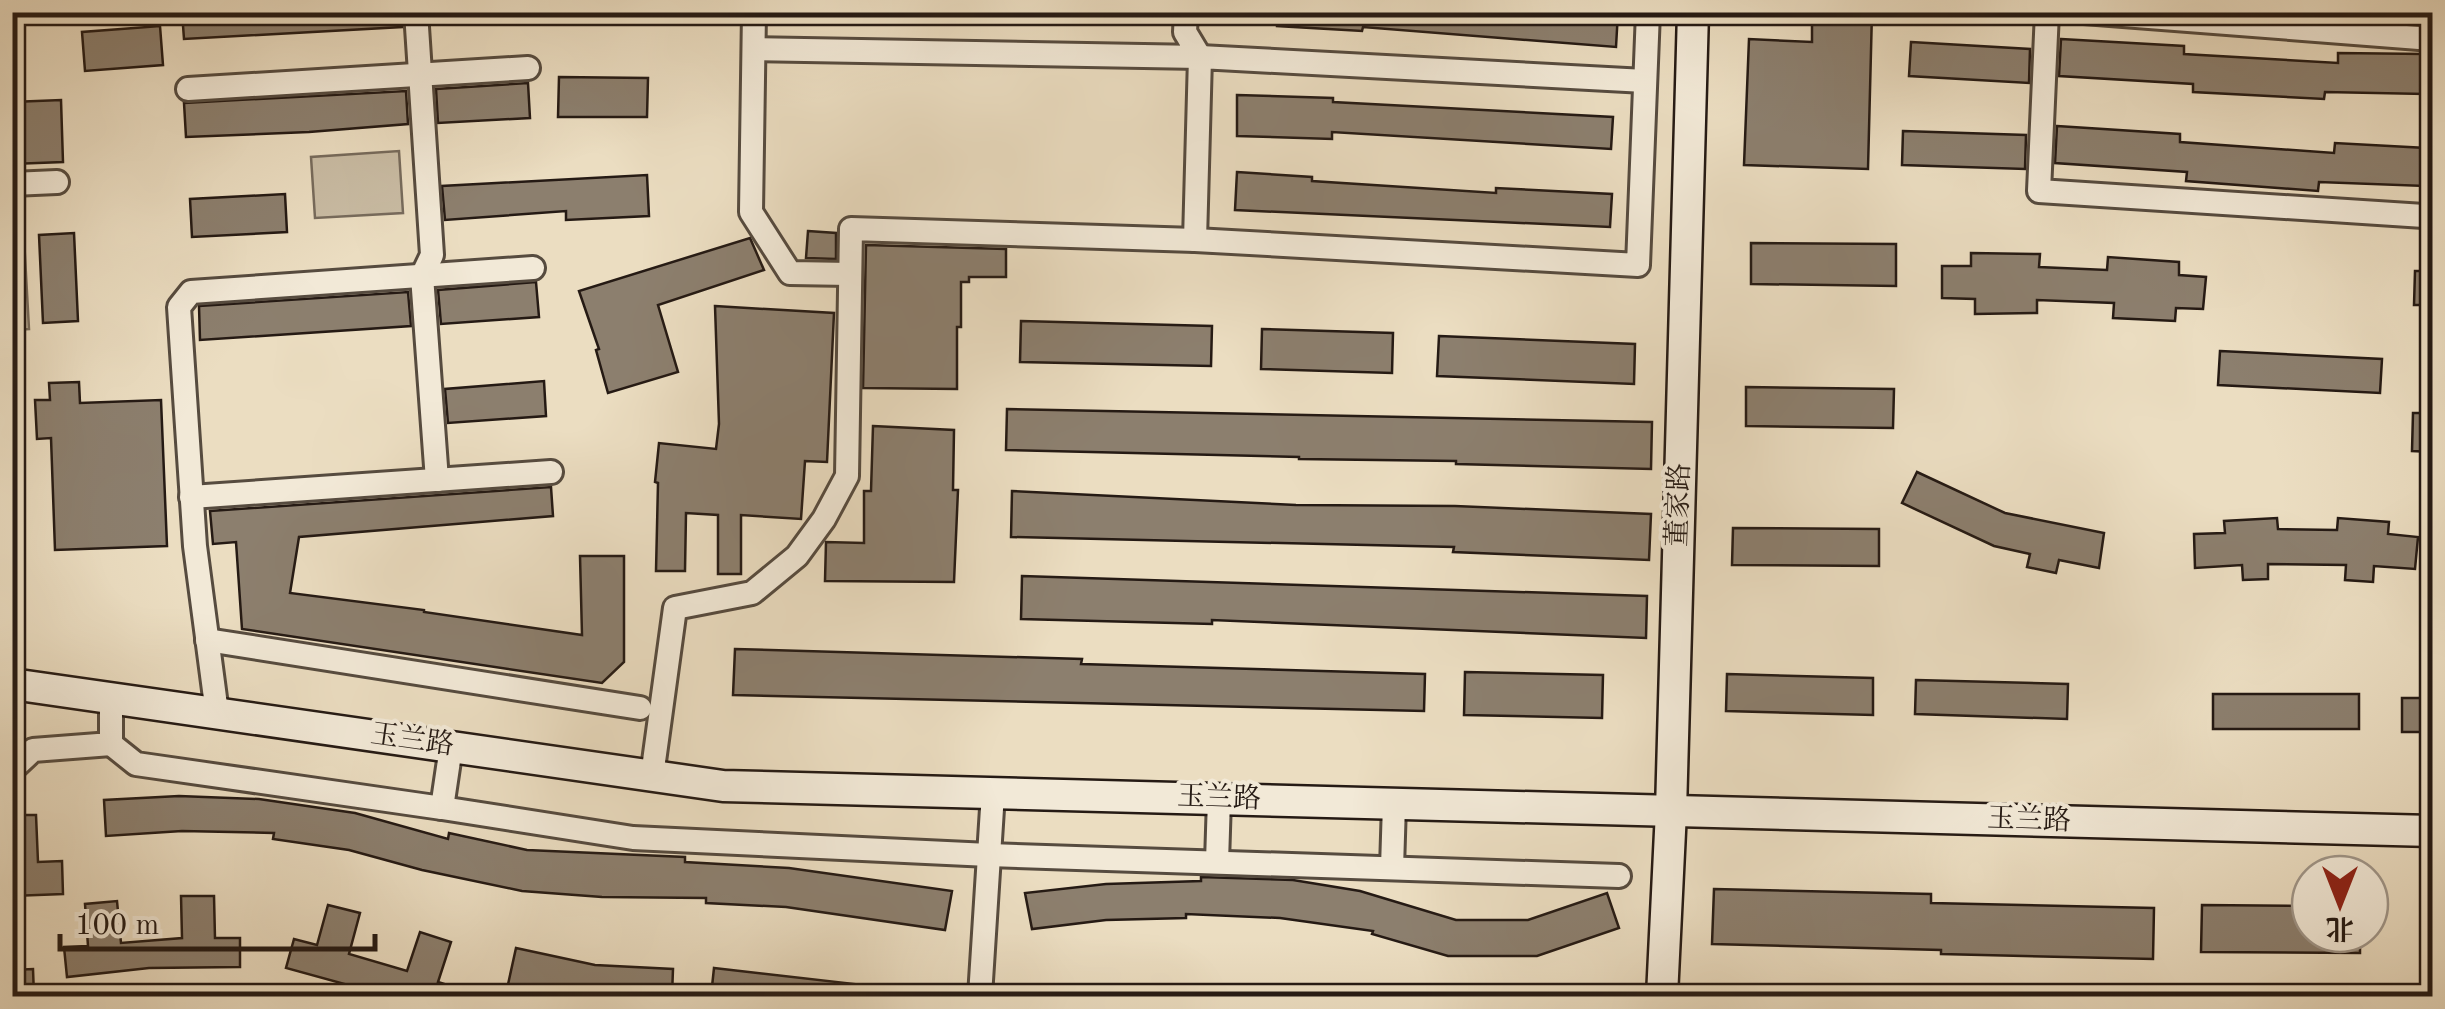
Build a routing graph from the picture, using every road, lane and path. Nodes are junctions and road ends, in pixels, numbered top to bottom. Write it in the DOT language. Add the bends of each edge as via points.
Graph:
graph roads {
  1 [pos="416,12"];
  2 [pos="754,12"];
  3 [pos="1186,12"];
  4 [pos="1648,12"];
  5 [pos="1694,12"];
  6 [pos="2047,12"];
  7 [pos="2084,12"];
  8 [pos="2432,39"];
  9 [pos="754,49"];
  10 [pos="1200,57"];
  11 [pos="528,68"];
  12 [pos="420,74"];
  13 [pos="1645,81"];
  14 [pos="188,90"];
  15 [pos="57,182"];
  16 [pos="12,184"];
  17 [pos="2424,216"];
  18 [pos="1195,240"];
  19 [pos="533,268"];
  20 [pos="850,274"];
  21 [pos="422,276"];
  22 [pos="551,472"];
  23 [pos="436,480"];
  24 [pos="192,497"];
  25 [pos="208,640"];
  26 [pos="12,684"];
  27 [pos="111,698"];
  28 [pos="640,708"];
  29 [pos="217,713"];
  30 [pos="111,744"];
  31 [pos="451,747"];
  32 [pos="12,765"];
  33 [pos="652,776"];
  34 [pos="993,793"];
  35 [pos="1219,799"];
  36 [pos="1394,804"];
  37 [pos="442,808"];
  38 [pos="1671,811"];
  39 [pos="2432,832"];
  40 [pos="989,855"];
  41 [pos="1218,862"];
  42 [pos="1392,868"];
  43 [pos="1619,876"];
  44 [pos="980,996"];
  45 [pos="1662,996"];
  1 -- 12 [label="street"];
  2 -- 9 [label="street"];
  3 -- 10 [label="street" via="1186,32"];
  4 -- 13 [label="street"];
  5 -- 38 [label="street, 董家路"];
  6 -- 17 [label="street" via="2038,191"];
  7 -- 8 [label="street"];
  9 -- 10 [label="street"];
  9 -- 20 [label="street" via="751,212 790,274"];
  10 -- 13 [label="street"];
  10 -- 18 [label="street"];
  11 -- 12 [label="street"];
  12 -- 14 [label="street"];
  12 -- 21 [label="street" via="432,255"];
  13 -- 18 [label="street" via="1638,265"];
  15 -- 16 [label="street"];
  18 -- 20 [label="street" via="850,229"];
  19 -- 21 [label="street"];
  20 -- 33 [label="street" via="846,476 797,556 752,593 675,608"];
  21 -- 23 [label="street"];
  21 -- 24 [label="street" via="192,292 179,307"];
  22 -- 23 [label="street"];
  23 -- 24 [label="street"];
  24 -- 25 [label="street"];
  25 -- 28 [label="street"];
  25 -- 29 [label="street"];
  26 -- 27 [label="street, 玉兰路"];
  27 -- 29 [label="street, 玉兰路"];
  27 -- 30 [label="street"];
  29 -- 31 [label="street, 玉兰路"];
  30 -- 32 [label="street" via="33,750"];
  30 -- 37 [label="street" via="136,764"];
  31 -- 33 [label="street, 玉兰路"];
  31 -- 37 [label="street"];
  33 -- 34 [label="street, 玉兰路" via="723,786"];
  34 -- 35 [label="street, 玉兰路"];
  34 -- 40 [label="street"];
  35 -- 36 [label="street, 玉兰路"];
  35 -- 41 [label="street"];
  36 -- 38 [label="street, 玉兰路"];
  36 -- 42 [label="street"];
  37 -- 40 [label="street" via="634,838"];
  38 -- 39 [label="street, 玉兰路"];
  38 -- 45 [label="street, 董家路"];
  40 -- 41 [label="street"];
  40 -- 44 [label="street"];
  41 -- 42 [label="street"];
  42 -- 43 [label="street"];
}
